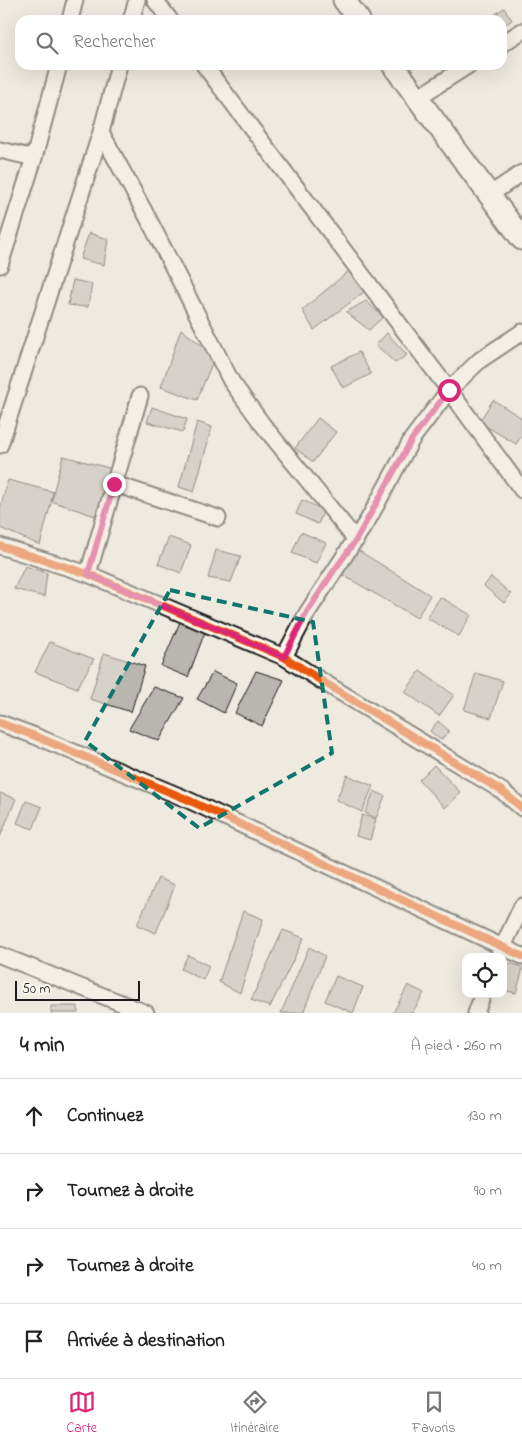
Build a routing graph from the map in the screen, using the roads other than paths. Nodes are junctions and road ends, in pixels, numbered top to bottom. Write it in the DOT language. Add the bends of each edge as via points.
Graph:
graph roads {
  1 [pos="75,0"];
  2 [pos="137,0"];
  3 [pos="155,0"];
  4 [pos="344,0"];
  5 [pos="71,15"];
  6 [pos="132,15"];
  7 [pos="166,15"];
  8 [pos="355,15"];
  9 [pos="522,31"];
  10 [pos="507,41"];
  11 [pos="57,70"];
  12 [pos="118,70"];
  13 [pos="208,70"];
  14 [pos="397,70"];
  15 [pos="461,70"];
  16 [pos="417,98"];
  17 [pos="100,132"];
  18 [pos="0,150"];
  19 [pos="34,158"];
  20 [pos="522,172"];
  21 [pos="489,195"];
  22 [pos="522,239"];
  23 [pos="0,264"];
  24 [pos="522,332"];
  25 [pos="449,390"];
  26 [pos="140,396"];
  27 [pos="0,445"];
  28 [pos="114,484"];
  29 [pos="522,490"];
  30 [pos="218,518"];
  31 [pos="356,540"];
  32 [pos="0,546"];
  33 [pos="88,574"];
  34 [pos="284,657"];
  35 [pos="0,723"];
  36 [pos="522,808"];
  37 [pos="522,906"];
  38 [pos="500,952"];
  39 [pos="0,955"];
  40 [pos="522,956"];
  41 [pos="482,998"];
  42 [pos="146,1013"];
  43 [pos="476,1013"];
  1 -- 5 [label="street"];
  2 -- 6 [label="street"];
  3 -- 7 [label="street"];
  4 -- 8 [label="street"];
  9 -- 10 [label="street"];
  11 -- 19 [label="street"];
  12 -- 17 [label="street"];
  13 -- 25 [label="street"];
  14 -- 16 [label="street"];
  15 -- 16 [label="street"];
  16 -- 21 [label="street"];
  17 -- 27 [label="street"];
  17 -- 31 [label="street" via="231,381"];
  18 -- 19 [label="street"];
  19 -- 23 [label="street"];
  20 -- 21 [label="street"];
  21 -- 22 [label="street"];
  24 -- 25 [label="street" via="480,360"];
  25 -- 29 [label="street"];
  25 -- 31 [label="street" via="412,439"];
  26 -- 28 [label="street"];
  28 -- 30 [label="street"];
  28 -- 33 [label="street"];
  31 -- 34 [label="street" via="307,612"];
  32 -- 33 [label="street"];
  33 -- 34 [label="street"];
  34 -- 36 [label="street" via="502,791"];
  35 -- 38 [label="street" via="184,798"];
  37 -- 38 [label="street"];
  38 -- 40 [label="street"];
  39 -- 42 [label="street"];
  41 -- 43 [label="street"];
}
